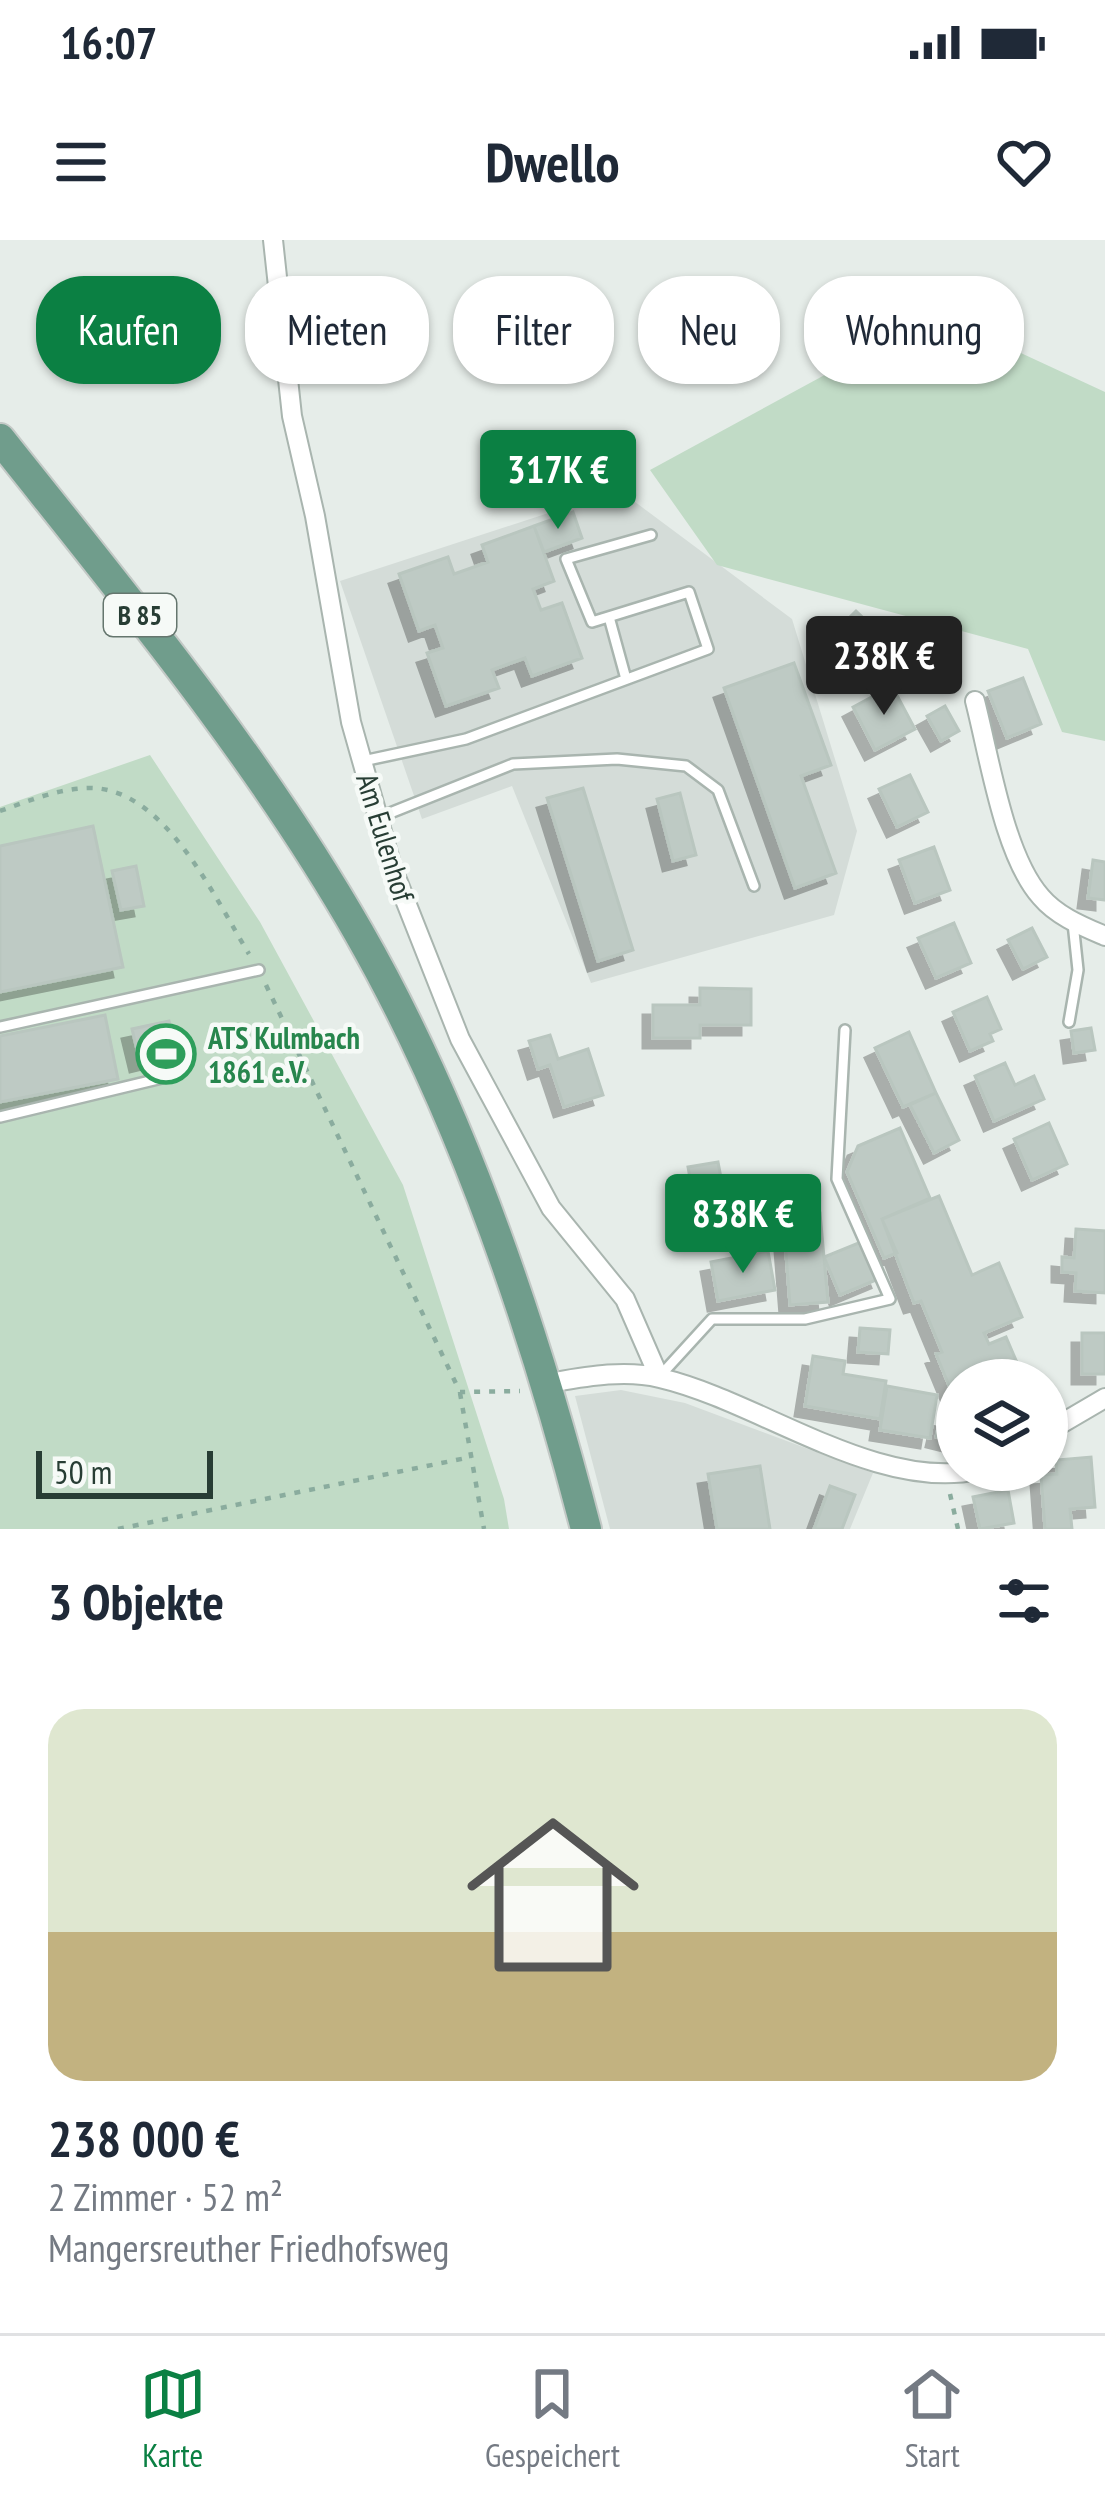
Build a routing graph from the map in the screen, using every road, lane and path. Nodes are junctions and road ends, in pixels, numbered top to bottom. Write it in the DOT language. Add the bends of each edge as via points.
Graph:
graph roads {
  1 [pos="273,240"];
  2 [pos="0,439"];
  3 [pos="651,535"];
  4 [pos="609,617"];
  5 [pos="626,679"];
  6 [pos="975,700"];
  7 [pos="363,761"];
  8 [pos="0,811"];
  9 [pos="380,817"];
  10 [pos="754,886"];
  11 [pos="1073,923"];
  12 [pos="1105,935"];
  13 [pos="259,970"];
  14 [pos="1069,1022"];
  15 [pos="0,1028"];
  16 [pos="845,1030"];
  17 [pos="162,1078"];
  18 [pos="0,1117"];
  19 [pos="659,1378"];
  20 [pos="549,1383"];
  21 [pos="460,1392"];
  22 [pos="1105,1398"];
  23 [pos="1068,1420"];
  24 [pos="471,1457"];
  25 [pos="936,1475"];
  26 [pos="949,1491"];
  27 [pos="118,1529"];
  28 [pos="484,1529"];
  29 [pos="586,1529"];
  30 [pos="958,1529"];
  1 -- 7 [label="street, Am Eulenhof" via="292,416"];
  2 -- 20 [label="main road, B 85" via="182,668 360,935 447,1111"];
  3 -- 4 [label="lane" via="566,560 592,622"];
  4 -- 5 [label="lane"];
  4 -- 5 [label="lane" via="689,592 708,649"];
  5 -- 7 [label="lane" via="466,739"];
  6 -- 11 [label="street" via="1018,862 1042,898"];
  7 -- 9 [label="street, Am Eulenhof"];
  8 -- 13 [label="path" via="90,788 144,805 168,828"];
  9 -- 10 [label="lane" via="513,764 617,759 686,766 718,790"];
  9 -- 19 [label="street, Am Eulenhof" via="460,1039 551,1208 625,1299"];
  11 -- 12 [label="street"];
  11 -- 14 [label="lane" via="1078,970"];
  13 -- 15 [label="lane"];
  13 -- 21 [label="path"];
  16 -- 19 [label="lane" via="837,1179 890,1299 805,1319 712,1319"];
  17 -- 18 [label="lane"];
  19 -- 20 [label="street" via="614,1374"];
  19 -- 25 [label="street" via="894,1467"];
  20 -- 21 [label="path" via="514,1393"];
  20 -- 29 [label="main road, B 85"];
  21 -- 24 [label="path"];
  22 -- 23 [label="street"];
  24 -- 27 [label="path"];
  24 -- 28 [label="path"];
  26 -- 30 [label="path"];
}
